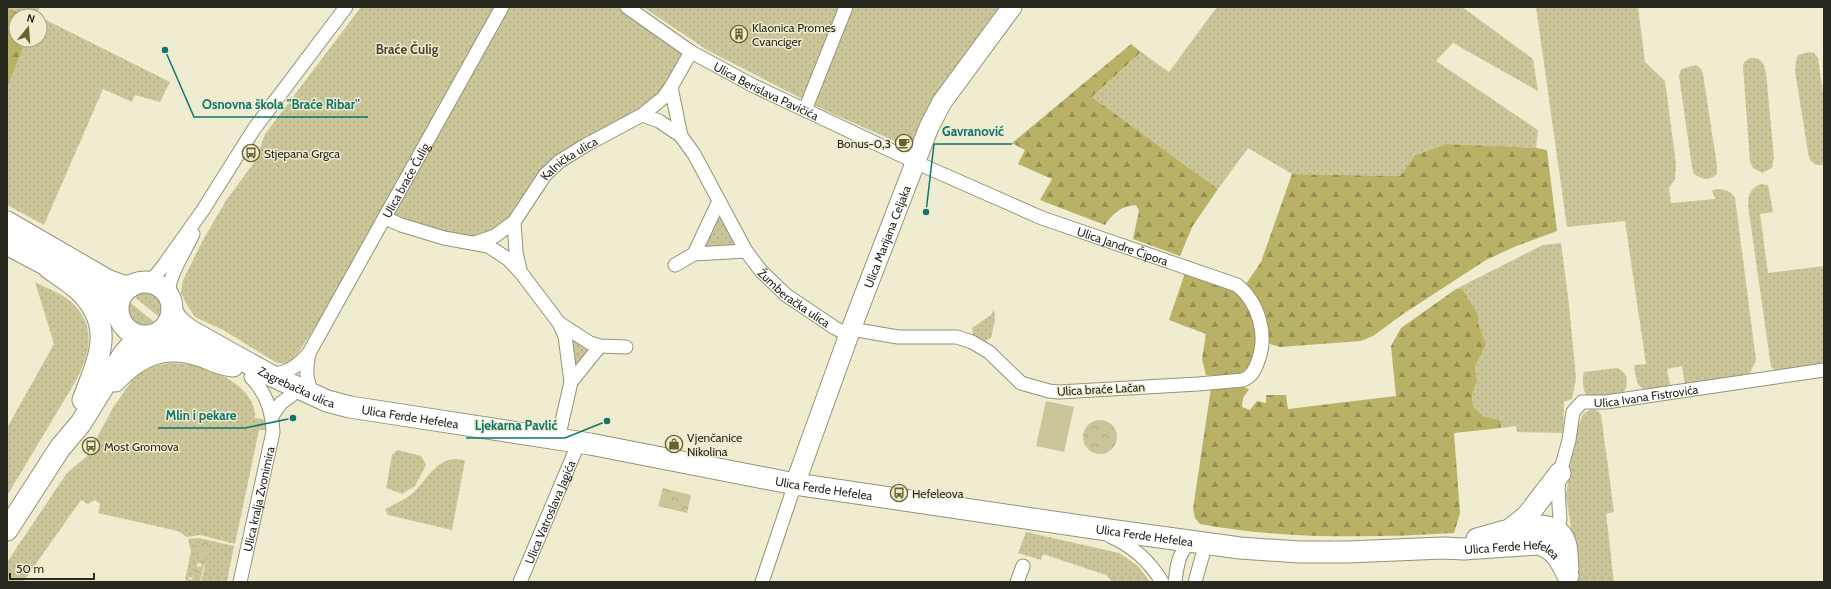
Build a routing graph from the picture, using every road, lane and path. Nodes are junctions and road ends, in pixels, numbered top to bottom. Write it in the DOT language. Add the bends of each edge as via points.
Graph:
graph roads {
  1 [pos="346,7"];
  2 [pos="502,7"];
  3 [pos="627,7"];
  4 [pos="846,7"];
  5 [pos="1012,7"];
  6 [pos="691,52"];
  7 [pos="672,87"];
  8 [pos="805,110"];
  9 [pos="642,115"];
  10 [pos="681,136"];
  11 [pos="914,161"];
  12 [pos="719,201"];
  13 [pos="203,210"];
  14 [pos="385,218"];
  15 [pos="7,222"];
  16 [pos="514,222"];
  17 [pos="475,243"];
  18 [pos="7,244"];
  19 [pos="746,251"];
  20 [pos="694,254"];
  21 [pos="675,265"];
  22 [pos="49,268"];
  23 [pos="522,274"];
  24 [pos="138,284"];
  25 [pos="170,304"];
  26 [pos="119,318"];
  27 [pos="559,322"];
  28 [pos="850,332"];
  29 [pos="151,335"];
  30 [pos="600,346"];
  31 [pos="626,347"];
  32 [pos="309,353"];
  33 [pos="233,366"];
  34 [pos="1824,370"];
  35 [pos="259,375"];
  36 [pos="1249,377"];
  37 [pos="571,382"];
  38 [pos="292,395"];
  39 [pos="320,397"];
  40 [pos="90,399"];
  41 [pos="272,416"];
  42 [pos="558,439"];
  43 [pos="578,442"];
  44 [pos="1560,473"];
  45 [pos="795,484"];
  46 [pos="1094,528"];
  47 [pos="7,530"];
  48 [pos="1509,531"];
  49 [pos="1557,531"];
  50 [pos="1199,542"];
  51 [pos="1538,544"];
  52 [pos="1443,548"];
  53 [pos="1023,566"];
  54 [pos="1568,579"];
  55 [pos="240,582"];
  56 [pos="520,582"];
  57 [pos="762,582"];
  58 [pos="1017,582"];
  59 [pos="1162,582"];
  60 [pos="1175,582"];
  61 [pos="1195,582"];
  1 -- 13 [label="street" via="254,129"];
  2 -- 14 [label="street, Ulica braće Čulig"];
  3 -- 6 [label="street, Ulica Berislava Pavičića"];
  4 -- 8 [label="street"];
  5 -- 11 [label="main road, Ulica Marijana Celjaka" via="942,102"];
  6 -- 7 [label="street, Kalnička ulica"];
  6 -- 8 [label="street, Ulica Berislava Pavičića"];
  7 -- 9 [label="street, Kalnička ulica"];
  7 -- 10 [label="street, Žumberačka ulica"];
  8 -- 11 [label="street, Ulica Berislava Pavičića"];
  9 -- 10 [label="street" via="659,121"];
  9 -- 16 [label="street, Kalnička ulica" via="560,161 545,175"];
  10 -- 12 [label="street, Žumberačka ulica" via="694,154"];
  11 -- 28 [label="main road, Ulica Marijana Celjaka"];
  11 -- 36 [label="street, Ulica Jandre Čipora" via="1042,218 1237,285 1252,303 1262,333 1261,352"];
  12 -- 19 [label="street, Žumberačka ulica"];
  12 -- 20 [label="street"];
  13 -- 24 [label="street" via="156,275"];
  13 -- 25 [label="street" via="170,282"];
  14 -- 17 [label="street" via="431,234"];
  14 -- 32 [label="street, Ulica braće Čulig"];
  15 -- 24 [label="main road" via="107,280 123,286"];
  16 -- 17 [label="street, Kalnička ulica" via="495,236"];
  16 -- 23 [label="street" via="516,252"];
  17 -- 23 [label="street" via="488,246 500,253"];
  18 -- 22 [label="main road"];
  19 -- 20 [label="street"];
  19 -- 28 [label="street, Žumberačka ulica" via="761,271 786,295 835,328"];
  20 -- 21 [label="street"];
  22 -- 26 [label="main road" via="99,293 111,302"];
  22 -- 40 [label="main road" via="77,288 87,298 99,318 102,338 100,358"];
  23 -- 27 [label="street"];
  24 -- 25 [label="main road" via="159,286"];
  24 -- 26 [label="main road" via="120,298 117,306"];
  25 -- 29 [label="main road" via="170,321 165,328"];
  25 -- 35 [label="main road, Zagrebačka ulica" via="178,321 189,330"];
  26 -- 29 [label="main road" via="130,333"];
  26 -- 40 [label="main road" via="120,332 114,349"];
  27 -- 30 [label="street" via="590,343"];
  27 -- 37 [label="street" via="568,351"];
  28 -- 36 [label="street, Ulica braće Lačan" via="898,337 957,337 989,352 1022,383 1049,391 1198,384 1243,380"];
  28 -- 45 [label="main road, Ulica Marijana Celjaka"];
  29 -- 33 [label="main road, Zagrebačka ulica" via="166,333 178,336"];
  29 -- 40 [label="main road" via="129,347"];
  30 -- 31 [label="street"];
  30 -- 37 [label="street"];
  32 -- 35 [label="street, Ulica braće Čulig" via="289,371"];
  32 -- 39 [label="street, Ulica braće Čulig" via="306,378"];
  33 -- 35 [label="main road, Zagrebačka ulica"];
  33 -- 40 [label="main road" via="224,366 192,353 169,350 158,352 128,368 109,387"];
  34 -- 44 [label="street, Ulica Ivana Fistrovića" via="1606,402 1582,402 1573,412"];
  35 -- 38 [label="main road, Zagrebačka ulica" via="268,386"];
  35 -- 39 [label="main road, Zagrebačka ulica"];
  35 -- 41 [label="street, Ulica kralja Zvonimira" via="261,388"];
  37 -- 42 [label="street"];
  38 -- 39 [label="main road, Zagrebačka ulica"];
  38 -- 41 [label="street" via="281,402"];
  39 -- 42 [label="main road, Ulica Ferde Hefelea" via="375,411"];
  40 -- 47 [label="main road" via="67,428 60,448"];
  41 -- 55 [label="street, Ulica kralja Zvonimira" via="273,432"];
  42 -- 43 [label="main road, Ulica Ferde Hefelea"];
  43 -- 45 [label="main road, Ulica Ferde Hefelea"];
  43 -- 56 [label="street, Ulica Vatroslava Jagića"];
  44 -- 48 [label="main road" via="1527,516"];
  44 -- 49 [label="street, Ulica Ivana Fistrovića" via="1560,520"];
  45 -- 46 [label="main road, Ulica Ferde Hefelea"];
  45 -- 57 [label="street"];
  46 -- 50 [label="main road, Ulica Ferde Hefelea"];
  46 -- 59 [label="street" via="1133,548 1151,566"];
  48 -- 49 [label="main road, Ulica Ferde Hefelea" via="1529,526 1543,526"];
  48 -- 52 [label="main road, Ulica Ferde Hefelea"];
  49 -- 51 [label="main road"];
  49 -- 54 [label="main road" via="1566,547"];
  50 -- 52 [label="main road, Ulica Ferde Hefelea" via="1299,552"];
  50 -- 60 [label="street" via="1188,544 1181,553"];
  50 -- 61 [label="street"];
  51 -- 52 [label="main road, Ulica Ferde Hefelea" via="1472,549"];
  51 -- 54 [label="main road, Ulica Ferde Hefelea" via="1555,553"];
  53 -- 58 [label="street"];
}
